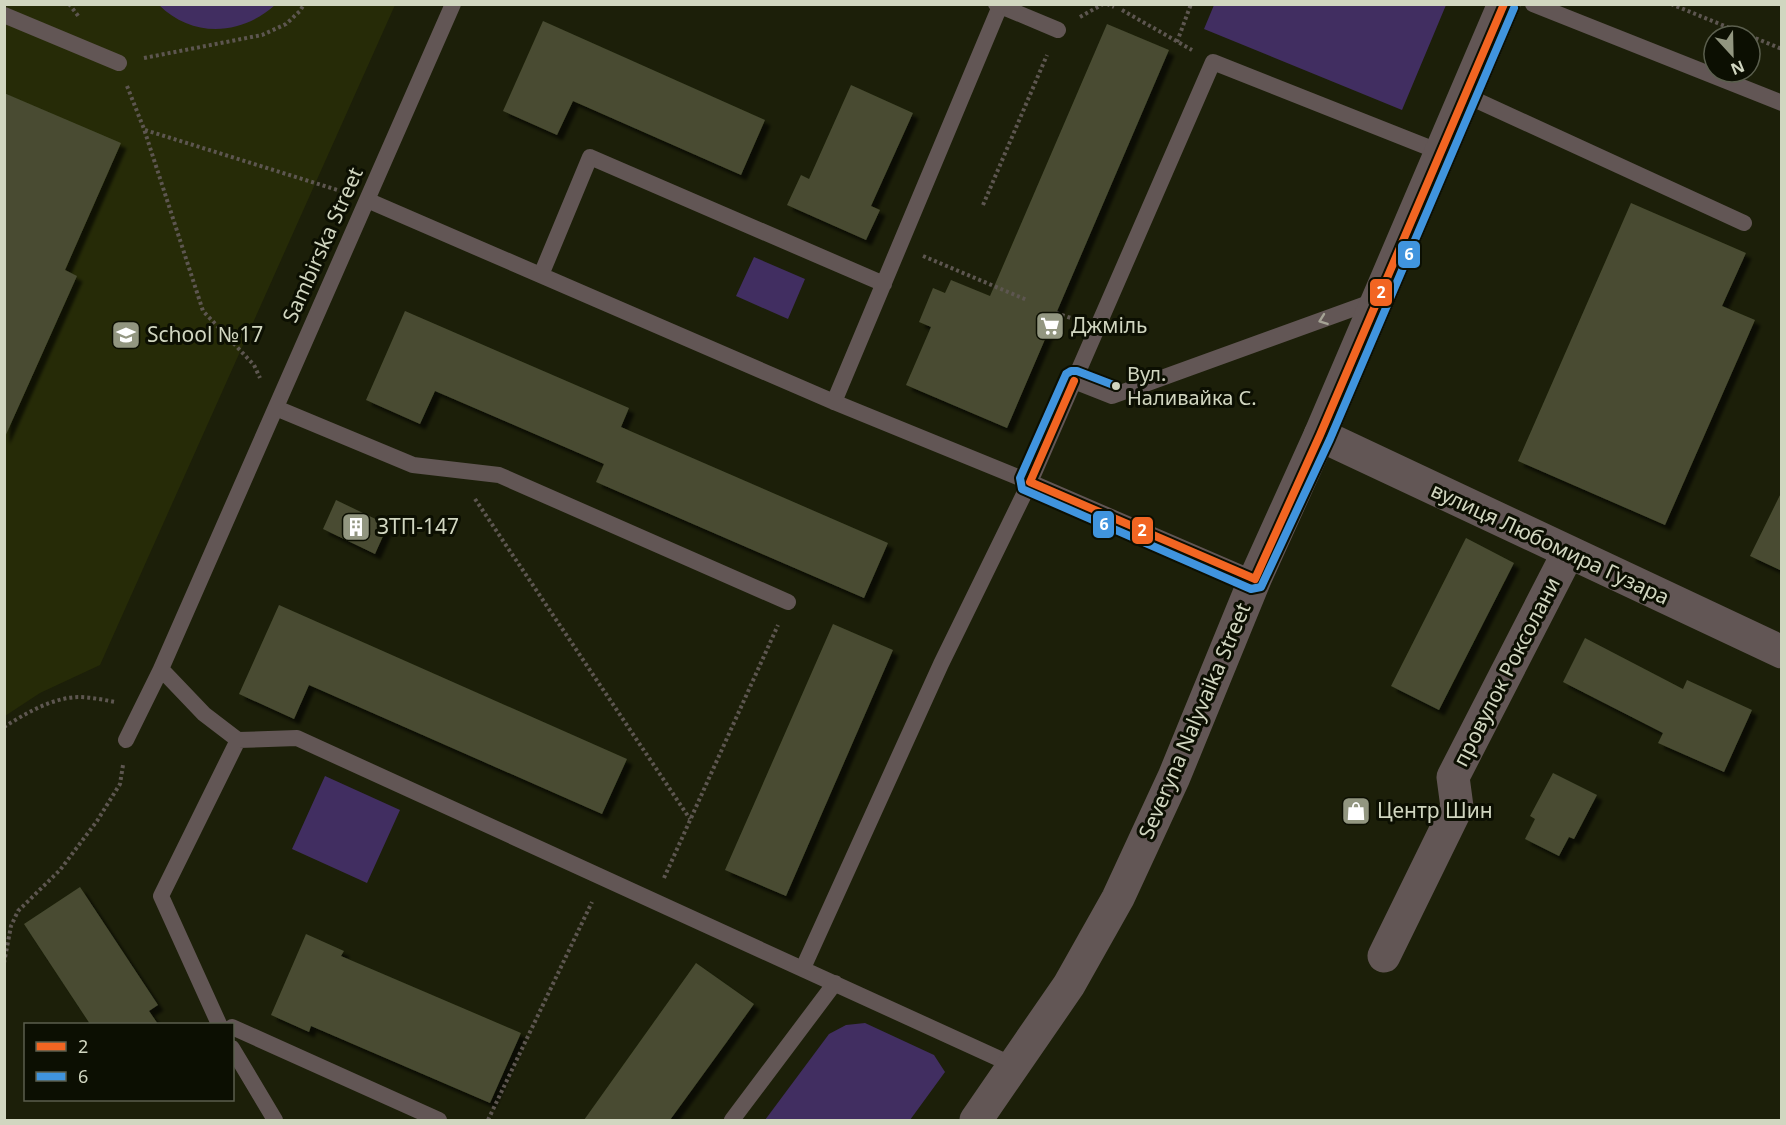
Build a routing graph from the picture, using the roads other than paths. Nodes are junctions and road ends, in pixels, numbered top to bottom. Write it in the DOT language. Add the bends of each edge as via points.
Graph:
graph roads {
  1 [pos="453,4"];
  2 [pos="1504,4"];
  3 [pos="1533,4"];
  4 [pos="998,5"];
  5 [pos="4,15"];
  6 [pos="1058,30"];
  7 [pos="118,63"];
  8 [pos="1465,95"];
  9 [pos="1782,103"];
  10 [pos="1440,152"];
  11 [pos="367,200"];
  12 [pos="1744,223"];
  13 [pos="541,275"];
  14 [pos="884,284"];
  15 [pos="1378,300"];
  16 [pos="1074,381"];
  17 [pos="834,402"];
  18 [pos="276,408"];
  19 [pos="1320,435"];
  20 [pos="1030,482"];
  21 [pos="1568,553"];
  22 [pos="1255,579"];
  23 [pos="788,602"];
  24 [pos="1782,652"];
  25 [pos="161,669"];
  26 [pos="126,740"];
  27 [pos="238,740"];
  28 [pos="1384,956"];
  29 [pos="803,968"];
  30 [pos="835,983"];
  31 [pos="220,1023"];
  32 [pos="234,1028"];
  33 [pos="234,1051"];
  34 [pos="1015,1066"];
  35 [pos="275,1120"];
  36 [pos="439,1120"];
  37 [pos="732,1120"];
  38 [pos="976,1120"];
  1 -- 11 [label="lane, Sambirska Street"];
  2 -- 8 [label="street, Severyna Nalyvaika Street"];
  3 -- 9 [label="lane"];
  4 -- 6 [label="lane"];
  4 -- 14 [label="lane"];
  5 -- 7 [label="lane"];
  8 -- 10 [label="street, Severyna Nalyvaika Street"];
  8 -- 12 [label="lane"];
  10 -- 15 [label="street, Severyna Nalyvaika Street"];
  10 -- 16 [label="lane" via="1213,62"];
  11 -- 13 [label="lane"];
  11 -- 18 [label="lane, Sambirska Street"];
  13 -- 14 [label="lane" via="590,157"];
  13 -- 17 [label="lane"];
  14 -- 17 [label="lane"];
  15 -- 16 [label="lane, one-way" via="1112,396"];
  15 -- 19 [label="street, Severyna Nalyvaika Street"];
  16 -- 20 [label="lane"];
  17 -- 20 [label="lane"];
  18 -- 23 [label="lane" via="413,465 499,475"];
  18 -- 25 [label="lane, Sambirska Street"];
  19 -- 21 [label="street, вулиця Любомира Гузара"];
  19 -- 22 [label="street, Severyna Nalyvaika Street"];
  20 -- 22 [label="lane"];
  20 -- 29 [label="lane"];
  21 -- 24 [label="street, вулиця Любомира Гузара"];
  21 -- 28 [label="street, провулок Роксолани" via="1453,777 1457,807"];
  22 -- 34 [label="street, Severyna Nalyvaika Street" via="1174,777 1118,898 1069,985"];
  25 -- 26 [label="lane, Sambirska Street"];
  25 -- 27 [label="lane" via="204,714"];
  27 -- 29 [label="lane" via="297,738"];
  27 -- 31 [label="lane" via="162,896"];
  29 -- 30 [label="lane"];
  30 -- 34 [label="lane"];
  30 -- 37 [label="lane"];
  32 -- 36 [label="lane"];
  33 -- 35 [label="lane"];
  34 -- 38 [label="street, Severyna Nalyvaika Street"];
}
